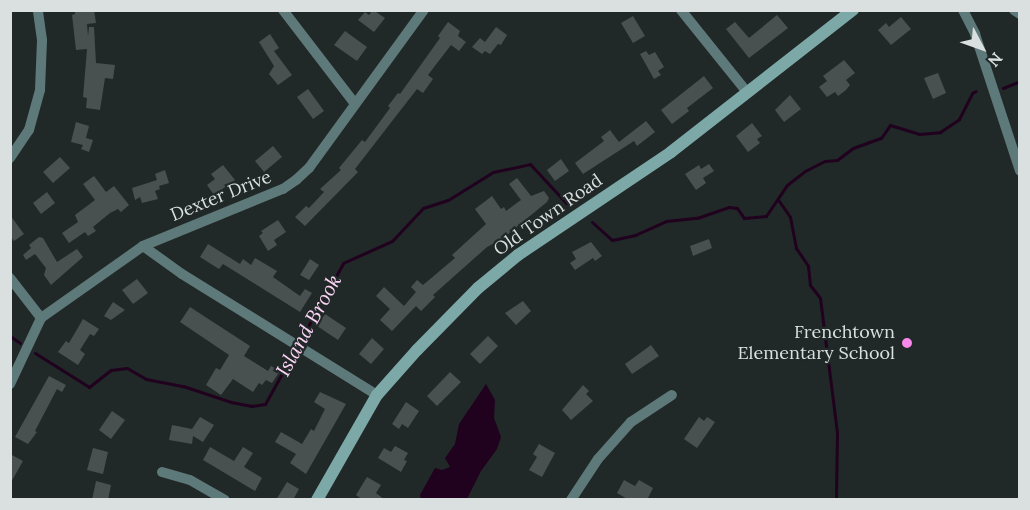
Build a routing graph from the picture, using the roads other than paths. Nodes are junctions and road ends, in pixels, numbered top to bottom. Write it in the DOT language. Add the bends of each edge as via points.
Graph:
graph roads {
  1 [pos="38,10"];
  2 [pos="283,10"];
  3 [pos="424,10"];
  4 [pos="681,10"];
  5 [pos="853,10"];
  6 [pos="963,10"];
  7 [pos="1014,10"];
  8 [pos="1020,14"];
  9 [pos="747,92"];
  10 [pos="355,104"];
  11 [pos="10,158"];
  12 [pos="1020,171"];
  13 [pos="143,246"];
  14 [pos="10,278"];
  15 [pos="41,318"];
  16 [pos="10,384"];
  17 [pos="377,395"];
  18 [pos="672,395"];
  19 [pos="162,472"];
  20 [pos="225,500"];
  21 [pos="317,500"];
  22 [pos="571,500"];
  1 -- 11 [label="street" via="42,40 40,90 29,130"];
  2 -- 10 [label="street"];
  3 -- 10 [label="street, Dexter Drive"];
  4 -- 9 [label="street"];
  5 -- 9 [label="main road, Old Town Road"];
  6 -- 12 [label="street" via="975,34"];
  7 -- 8 [label="street"];
  9 -- 17 [label="main road, Old Town Road" via="671,153 518,255 478,288"];
  10 -- 13 [label="street, Dexter Drive" via="309,168 283,189"];
  13 -- 15 [label="street, Dexter Drive"];
  13 -- 17 [label="street"];
  14 -- 15 [label="street"];
  15 -- 16 [label="street, Dexter Drive"];
  17 -- 21 [label="main road, Old Town Road"];
  18 -- 22 [label="street" via="632,422 598,459"];
  19 -- 20 [label="street" via="190,480"];
}
